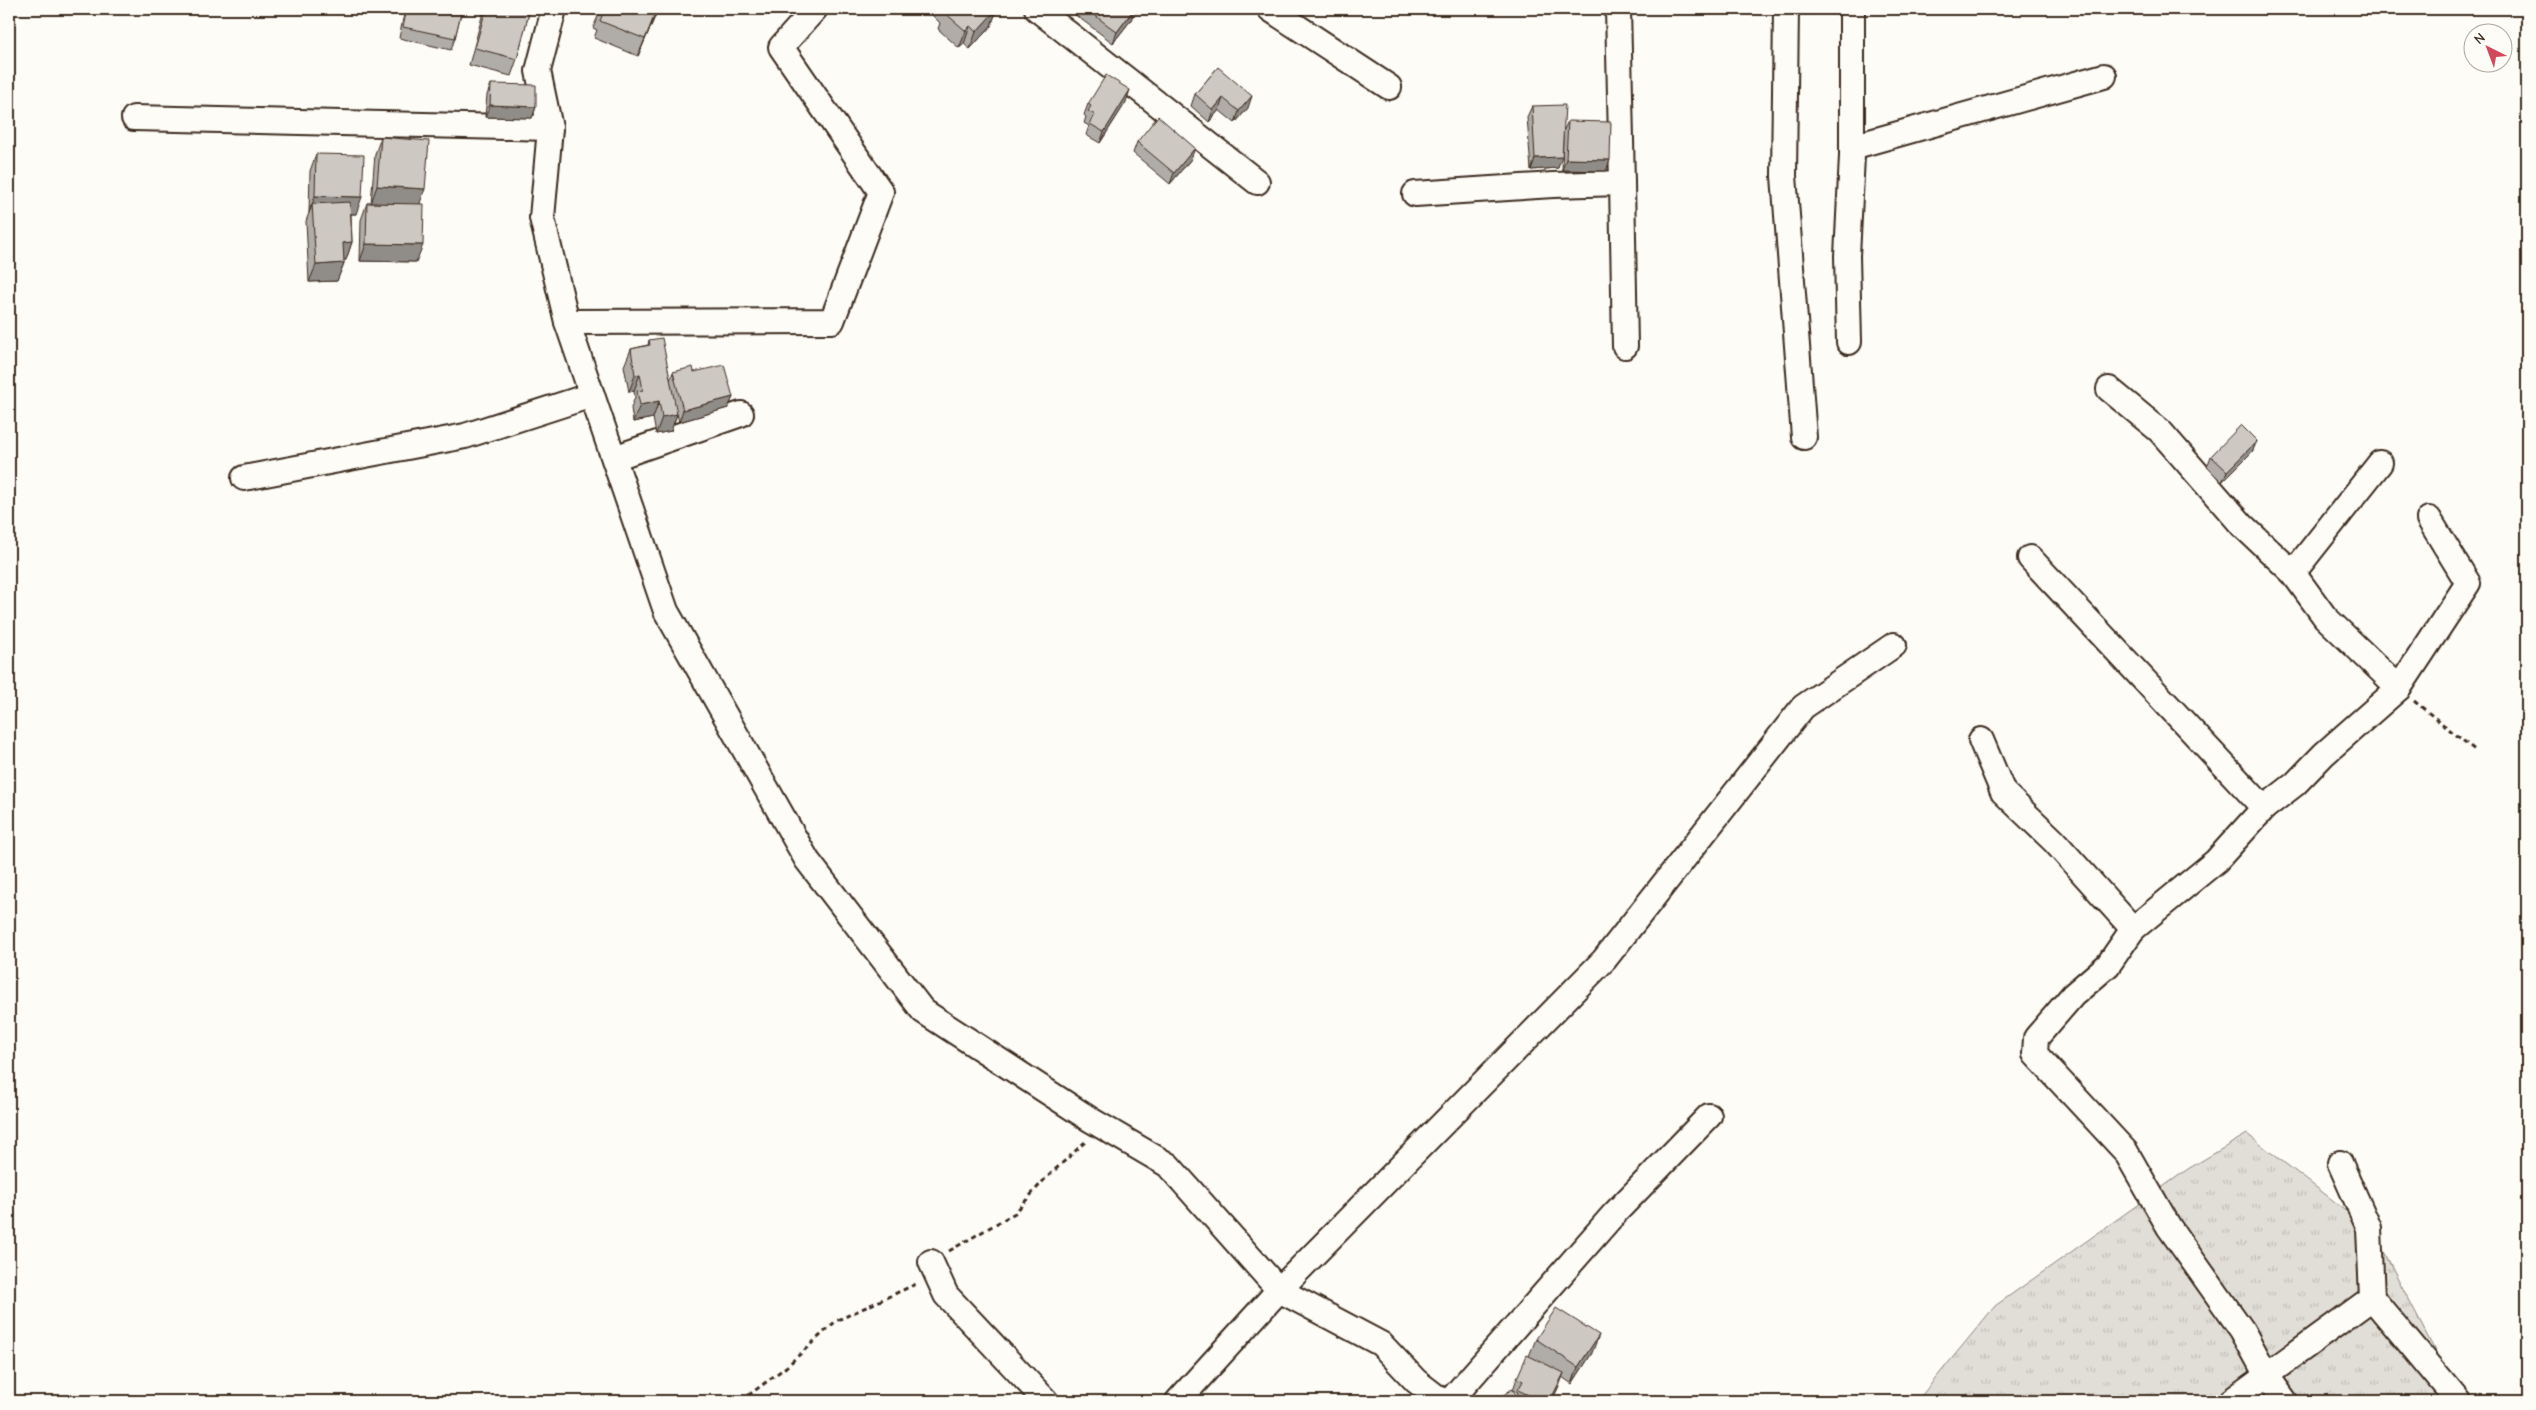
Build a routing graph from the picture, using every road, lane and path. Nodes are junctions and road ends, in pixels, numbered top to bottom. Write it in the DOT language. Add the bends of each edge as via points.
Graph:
graph roads {
  1 [pos="554,9"];
  2 [pos="814,9"];
  3 [pos="1037,9"];
  4 [pos="1270,9"];
  5 [pos="1618,9"];
  6 [pos="1786,9"];
  7 [pos="1852,9"];
  8 [pos="2104,76"];
  9 [pos="1389,87"];
  10 [pos="134,118"];
  11 [pos="550,128"];
  12 [pos="1852,147"];
  13 [pos="1257,182"];
  14 [pos="1622,183"];
  15 [pos="1415,194"];
  16 [pos="567,322"];
  17 [pos="1849,342"];
  18 [pos="1625,346"];
  19 [pos="2108,388"];
  20 [pos="592,395"];
  21 [pos="741,414"];
  22 [pos="1804,437"];
  23 [pos="614,458"];
  24 [pos="2380,462"];
  25 [pos="244,478"];
  26 [pos="2429,519"];
  27 [pos="2030,558"];
  28 [pos="2293,573"];
  29 [pos="1894,645"];
  30 [pos="2399,688"];
  31 [pos="1981,740"];
  32 [pos="2476,751"];
  33 [pos="2264,808"];
  34 [pos="2133,929"];
  35 [pos="1709,1116"];
  36 [pos="2340,1163"];
  37 [pos="931,1262"];
  38 [pos="1279,1290"];
  39 [pos="2372,1298"];
  40 [pos="2267,1376"];
  41 [pos="1046,1401"];
  42 [pos="1178,1401"];
  43 [pos="1442,1401"];
  44 [pos="1450,1401"];
  45 [pos="2231,1401"];
  46 [pos="2285,1401"];
  47 [pos="2458,1401"];
  1 -- 11 [label="street" via="538,71"];
  2 -- 16 [label="street" via="781,47 881,192 832,321"];
  3 -- 13 [label="street"];
  4 -- 9 [label="street"];
  5 -- 14 [label="street"];
  6 -- 22 [label="street" via="1784,176"];
  7 -- 12 [label="street"];
  8 -- 12 [label="street"];
  10 -- 11 [label="street"];
  11 -- 16 [label="street" via="542,218"];
  12 -- 17 [label="street" via="1847,256"];
  14 -- 15 [label="street"];
  14 -- 18 [label="street"];
  16 -- 20 [label="street"];
  19 -- 28 [label="street" via="2160,431 2242,525"];
  20 -- 23 [label="street"];
  20 -- 25 [label="street" via="465,436"];
  21 -- 23 [label="street"];
  23 -- 38 [label="street" via="671,619 807,860 923,1011 1091,1120 1168,1165"];
  24 -- 28 [label="street"];
  26 -- 30 [label="street" via="2468,584"];
  27 -- 33 [label="street"];
  28 -- 30 [label="street" via="2326,617"];
  29 -- 38 [label="street" via="1803,708 1604,960"];
  30 -- 32 [label="path"];
  30 -- 33 [label="street" via="2295,784"];
  31 -- 34 [label="street" via="2003,792 2054,841"];
  33 -- 34 [label="street" via="2216,862"];
  34 -- 40 [label="street" via="2108,965 2073,995 2036,1038 2035,1054 2126,1152 2169,1227 2242,1330"];
  35 -- 44 [label="street" via="1614,1214"];
  36 -- 39 [label="street" via="2369,1228"];
  37 -- 41 [label="street" via="946,1295"];
  38 -- 42 [label="street"];
  38 -- 43 [label="street" via="1381,1344 1416,1381"];
  39 -- 40 [label="street"];
  39 -- 47 [label="street"];
  40 -- 45 [label="street"];
  40 -- 46 [label="street"];
}
